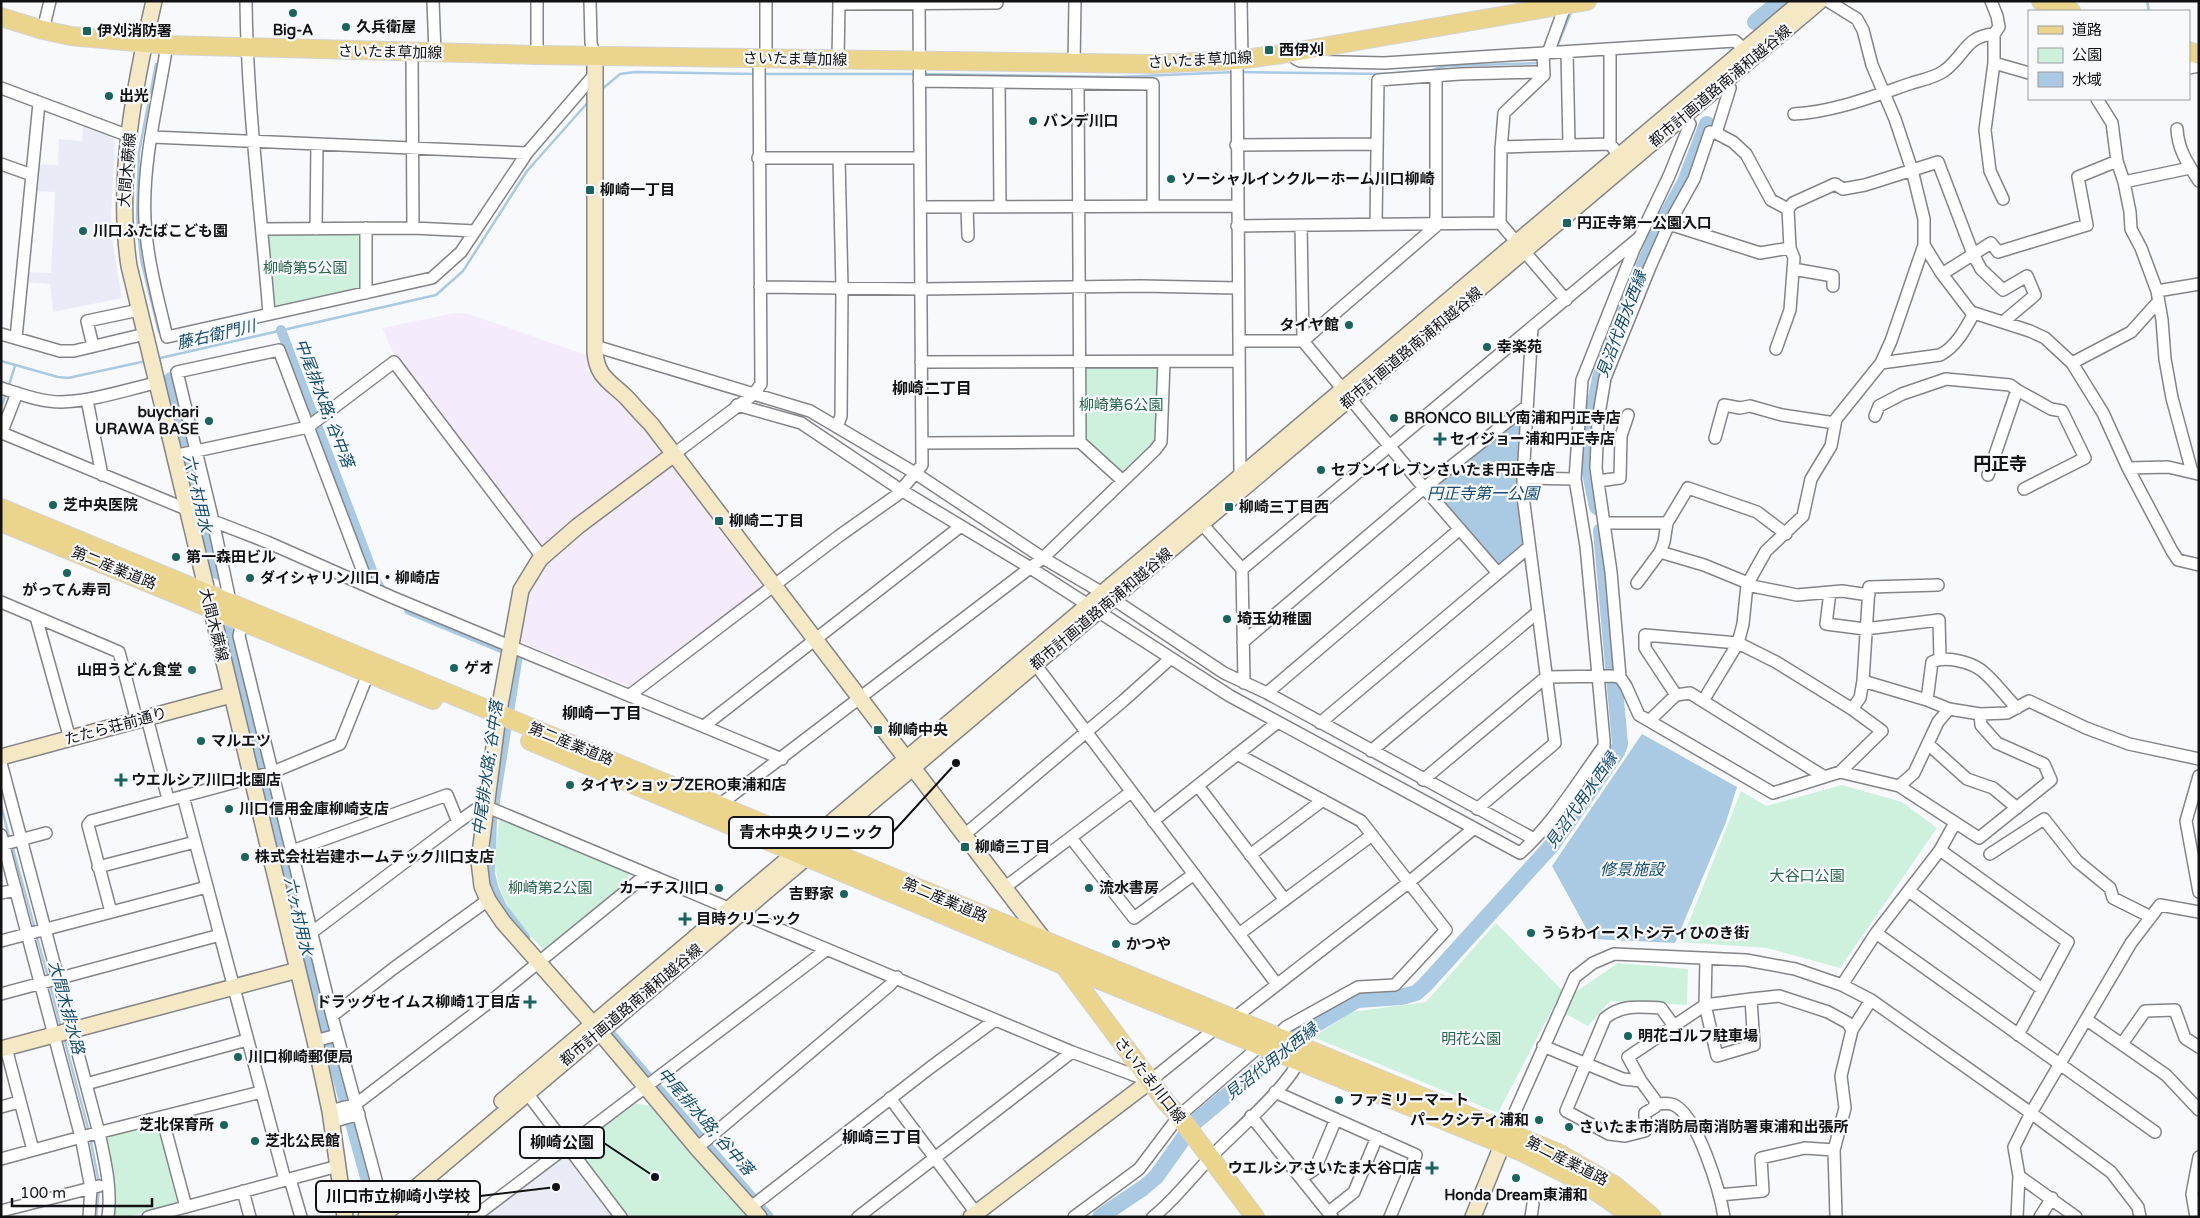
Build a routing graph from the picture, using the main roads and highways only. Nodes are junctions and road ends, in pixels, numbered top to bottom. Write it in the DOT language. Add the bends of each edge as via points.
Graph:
graph roads {
  1 [pos="2041,1"];
  2 [pos="1574,3"];
  3 [pos="2068,10"];
  4 [pos="1,17"];
  5 [pos="1,508"];
  6 [pos="1,522"];
  7 [pos="225,607"];
  8 [pos="504,724"];
  9 [pos="808,850"];
  10 [pos="1046,942"];
  11 [pos="1063,965"];
  12 [pos="1283,1047"];
  13 [pos="1504,1138"];
  14 [pos="1256,1217"];
  15 [pos="1633,1217"];
  16 [pos="1652,1217"];
  1 -- 3 [label="main road"];
  2 -- 4 [label="main road, さいたま草加線" via="1293,52 1152,64 838,59 760,66 595,56 167,46 94,39 43,30"];
  5 -- 7 [label="main road, 第二産業道路"];
  6 -- 7 [label="main road, 第二産業道路"];
  7 -- 8 [label="main road, 第二産業道路"];
  7 -- 8 [label="main road, 第二産業道路" via="368,674"];
  8 -- 9 [label="main road, 第二産業道路"];
  8 -- 9 [label="main road, 第二産業道路" via="662,781"];
  9 -- 10 [label="main road, 第二産業道路"];
  9 -- 11 [label="main road, 第二産業道路"];
  10 -- 11 [label="main road, さいたま川口線"];
  10 -- 12 [label="main road, 第二産業道路" via="1234,1018"];
  11 -- 12 [label="main road, 第二産業道路" via="1216,1028"];
  11 -- 14 [label="main road, さいたま川口線"];
  12 -- 13 [label="main road, 第二産業道路"];
  13 -- 15 [label="main road, 第二産業道路" via="1524,1153 1584,1183"];
  13 -- 16 [label="main road, 第二産業道路" via="1582,1165 1614,1185"];
}
